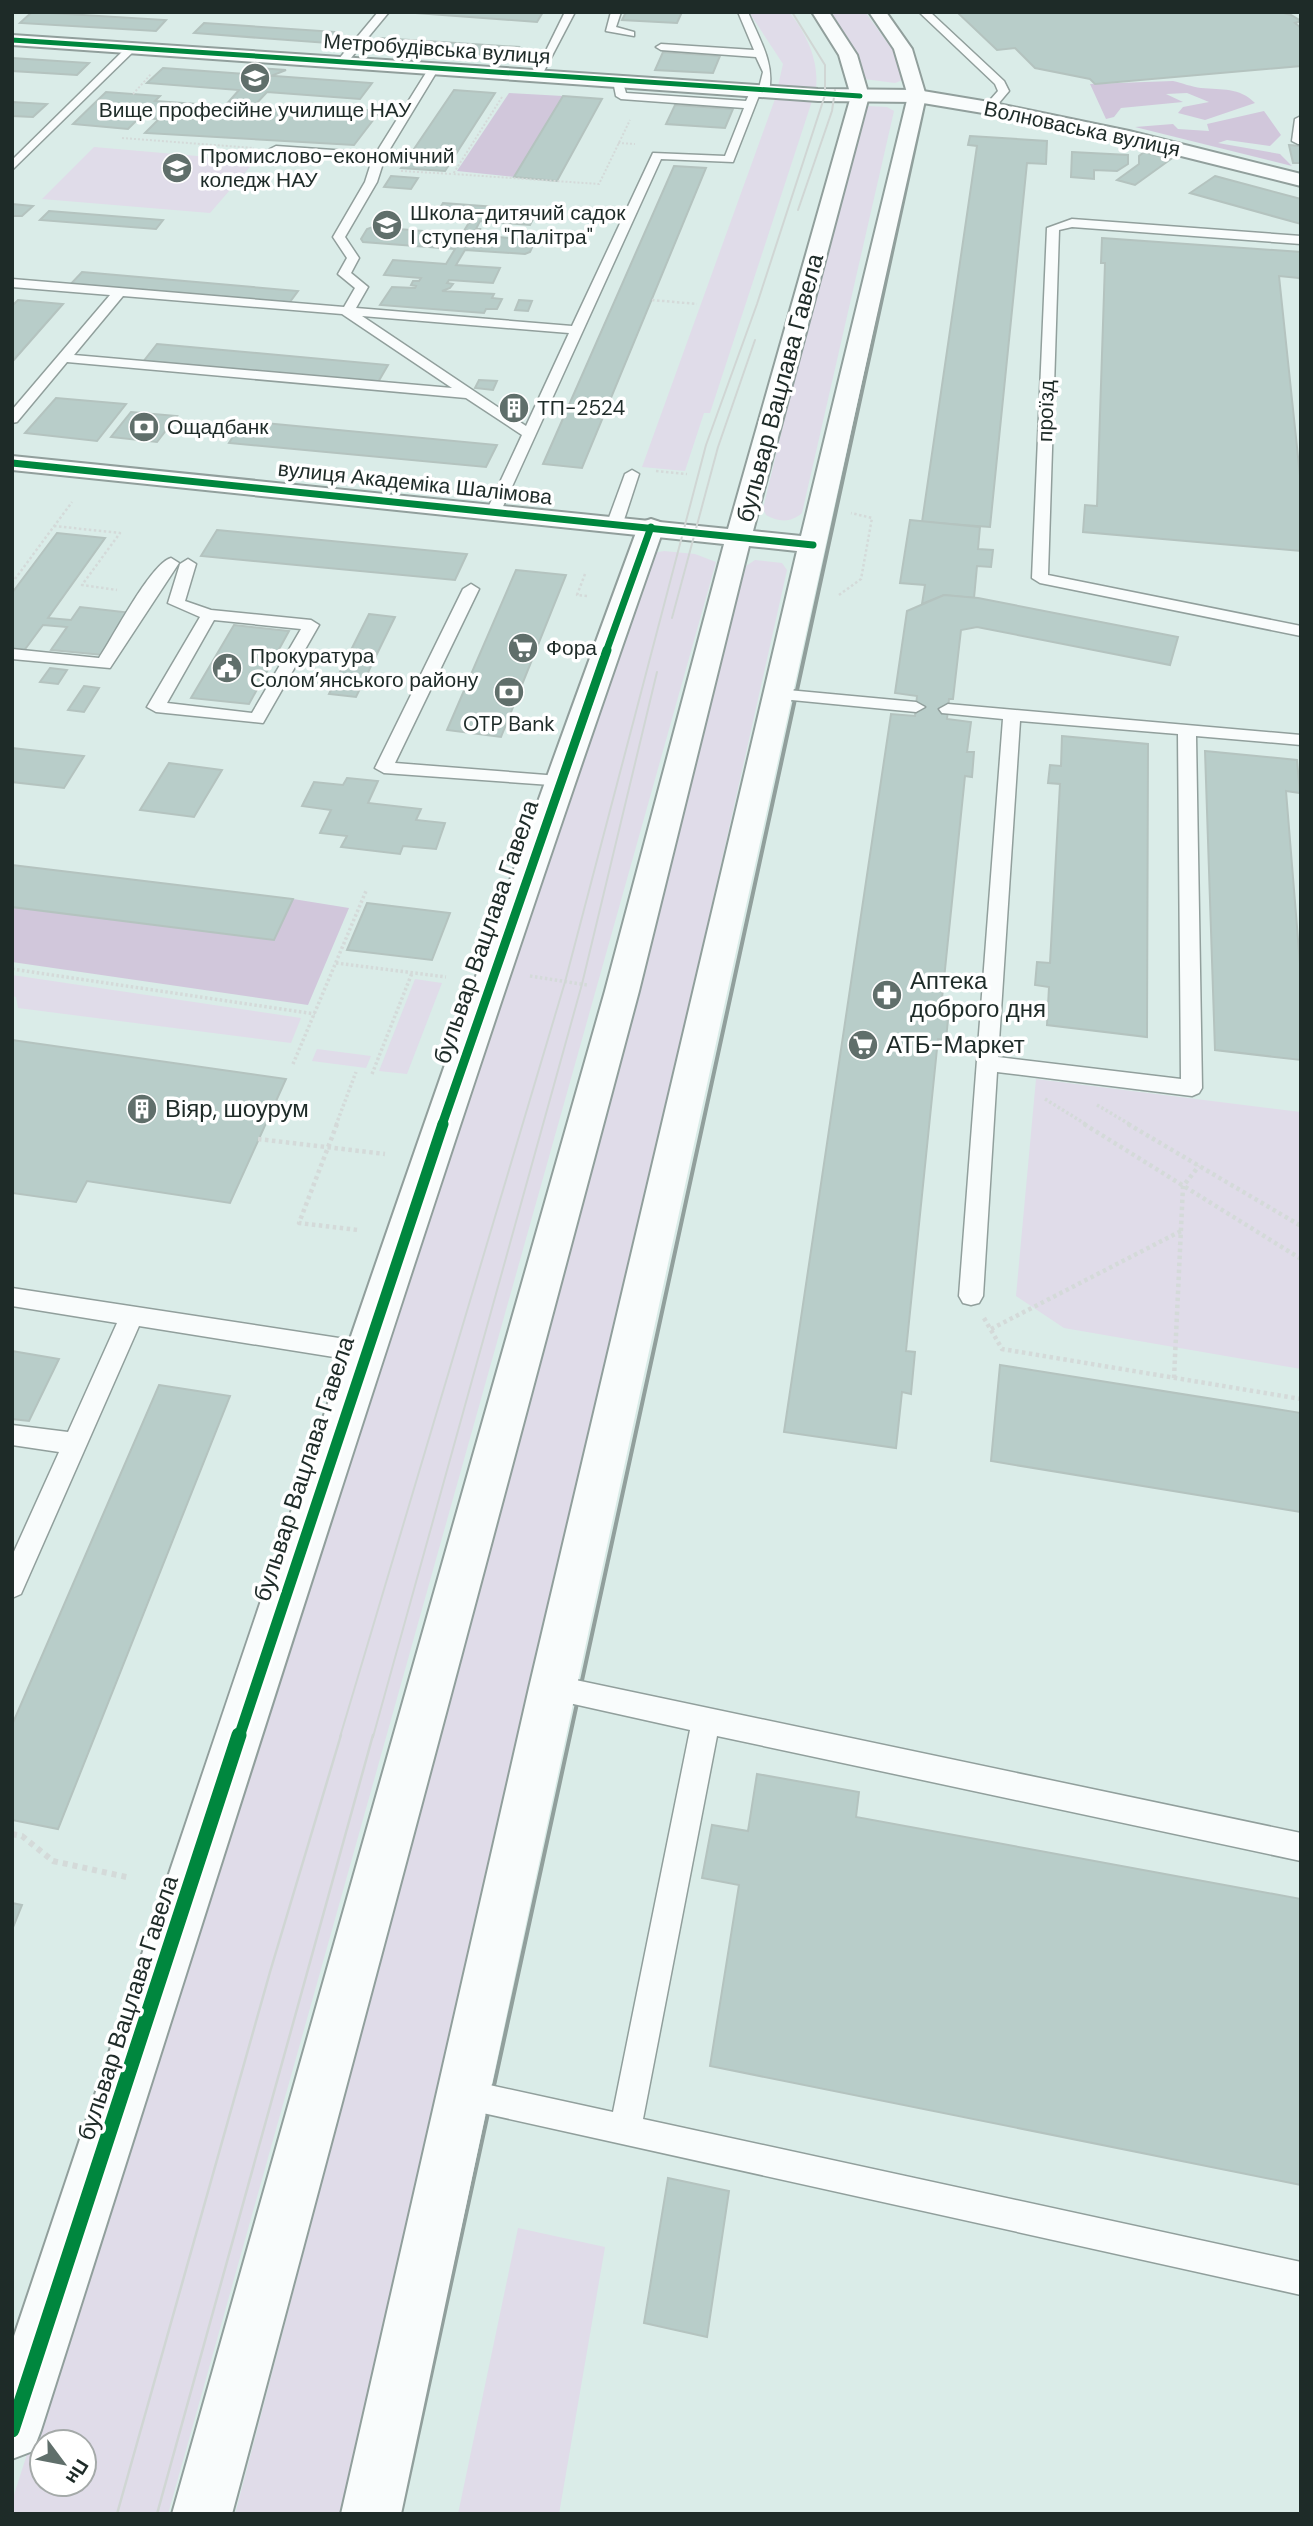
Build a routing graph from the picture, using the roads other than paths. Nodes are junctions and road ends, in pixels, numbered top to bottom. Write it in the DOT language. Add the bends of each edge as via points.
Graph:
graph roads {
  1 [pos="384,12"];
  2 [pos="570,12"];
  3 [pos="616,12"];
  4 [pos="743,12"];
  5 [pos="820,12"];
  6 [pos="877,12"];
  7 [pos="924,12"];
  8 [pos="630,34"];
  9 [pos="12,40"];
  10 [pos="661,47"];
  11 [pos="132,48"];
  12 [pos="761,54"];
  13 [pos="342,62"];
  14 [pos="434,68"];
  15 [pos="537,75"];
  16 [pos="618,81"];
  17 [pos="757,95"];
  18 [pos="859,96"];
  19 [pos="917,96"];
  20 [pos="989,107"];
  21 [pos="1301,119"];
  22 [pos="1299,142"];
  23 [pos="276,149"];
  24 [pos="377,163"];
  25 [pos="12,167"];
  26 [pos="1301,180"];
  27 [pos="1301,240"];
  28 [pos="12,283"];
  29 [pos="120,292"];
  30 [pos="347,312"];
  31 [pos="576,330"];
  32 [pos="64,358"];
  33 [pos="471,395"];
  34 [pos="12,419"];
  35 [pos="528,433"];
  36 [pos="12,463"];
  37 [pos="632,474"];
  38 [pos="495,510"];
  39 [pos="633,525"];
  40 [pos="739,536"];
  41 [pos="813,545"];
  42 [pos="471,589"];
  43 [pos="209,615"];
  44 [pos="1301,631"];
  45 [pos="12,654"];
  46 [pos="777,694"];
  47 [pos="916,706"];
  48 [pos="948,709"];
  49 [pos="1012,715"];
  50 [pos="1187,730"];
  51 [pos="1301,740"];
  52 [pos="559,782"];
  53 [pos="988,1063"];
  54 [pos="971,1296"];
  55 [pos="12,1297"];
  56 [pos="131,1317"];
  57 [pos="365,1352"];
  58 [pos="12,1435"];
  59 [pos="75,1444"];
  60 [pos="12,1586"];
  61 [pos="552,1688"];
  62 [pos="706,1721"];
  63 [pos="1301,1847"];
  64 [pos="462,2095"];
  65 [pos="625,2131"];
  66 [pos="1301,2278"];
  67 [pos="12,2430"];
  68 [pos="202,2514"];
  69 [pos="371,2514"];
  1 -- 13 [label="lane"];
  2 -- 15 [label="lane"];
  3 -- 8 [label="lane" via="610,29"];
  4 -- 12 [label="lane"];
  5 -- 18 [label="main road" via="848,55"];
  6 -- 19 [label="main road" via="903,49"];
  7 -- 20 [label="lane" via="1000,83 1004,91"];
  9 -- 11 [label="main road, Метробудівська вулиця"];
  10 -- 12 [label="lane"];
  11 -- 13 [label="main road, Метробудівська вулиця"];
  11 -- 25 [label="lane"];
  12 -- 17 [label="lane" via="768,72"];
  13 -- 14 [label="main road, Метробудівська вулиця"];
  14 -- 15 [label="main road, Метробудівська вулиця"];
  14 -- 24 [label="lane"];
  15 -- 16 [label="main road, Метробудівська вулиця"];
  16 -- 17 [label="main road, Метробудівська вулиця"];
  16 -- 17 [label="lane" via="621,96"];
  17 -- 18 [label="main road, Метробудівська вулиця"];
  17 -- 31 [label="lane" via="729,160 657,155"];
  18 -- 19 [label="main road, Волноваська вулиця"];
  18 -- 40 [label="main road, бульвар Вацлава Гавела"];
  19 -- 20 [label="main road, Волноваська вулиця"];
  19 -- 41 [label="main road"];
  20 -- 26 [label="main road, Волноваська вулиця"];
  21 -- 22 [label="lane"];
  23 -- 24 [label="lane"];
  24 -- 30 [label="lane" via="340,237 353,258 344,274 362,287"];
  27 -- 44 [label="lane, проїзд" via="1072,223 1053,228 1040,578"];
  28 -- 29 [label="lane"];
  29 -- 30 [label="lane"];
  29 -- 32 [label="lane"];
  30 -- 31 [label="lane"];
  30 -- 33 [label="lane"];
  31 -- 35 [label="lane"];
  32 -- 33 [label="lane"];
  32 -- 34 [label="lane"];
  33 -- 35 [label="lane"];
  35 -- 38 [label="lane"];
  36 -- 38 [label="main road, вулиця Академіка Шалімова"];
  37 -- 39 [label="lane"];
  38 -- 39 [label="main road, вулиця Академіка Шалімова"];
  39 -- 40 [label="main road, вулиця Академіка Шалімова"];
  39 -- 52 [label="main road, бульвар Вацлава Гавела"];
  40 -- 41 [label="main road, вулиця Академіка Шалімова"];
  40 -- 68 [label="main road, бульвар Вацлава Гавела" via="622,991"];
  41 -- 46 [label="main road"];
  42 -- 52 [label="lane" via="384,768"];
  43 -- 43 [label="lane" via="311,625 257,719 156,706"];
  43 -- 45 [label="lane" via="176,603 180,563 148,593 104,664"];
  46 -- 47 [label="lane"];
  46 -- 61 [label="main road"];
  48 -- 49 [label="lane"];
  49 -- 50 [label="lane"];
  49 -- 53 [label="lane"];
  50 -- 51 [label="lane"];
  50 -- 53 [label="lane" via="1192,1088"];
  52 -- 57 [label="main road, бульвар Вацлава Гавела"];
  53 -- 54 [label="lane"];
  55 -- 56 [label="lane"];
  56 -- 57 [label="lane"];
  56 -- 59 [label="lane"];
  57 -- 67 [label="main road, бульвар Вацлава Гавела"];
  58 -- 59 [label="lane"];
  59 -- 60 [label="lane"];
  61 -- 62 [label="lane"];
  61 -- 64 [label="main road"];
  62 -- 63 [label="lane"];
  62 -- 65 [label="lane"];
  64 -- 65 [label="lane"];
  64 -- 69 [label="main road"];
  65 -- 66 [label="lane"];
}
